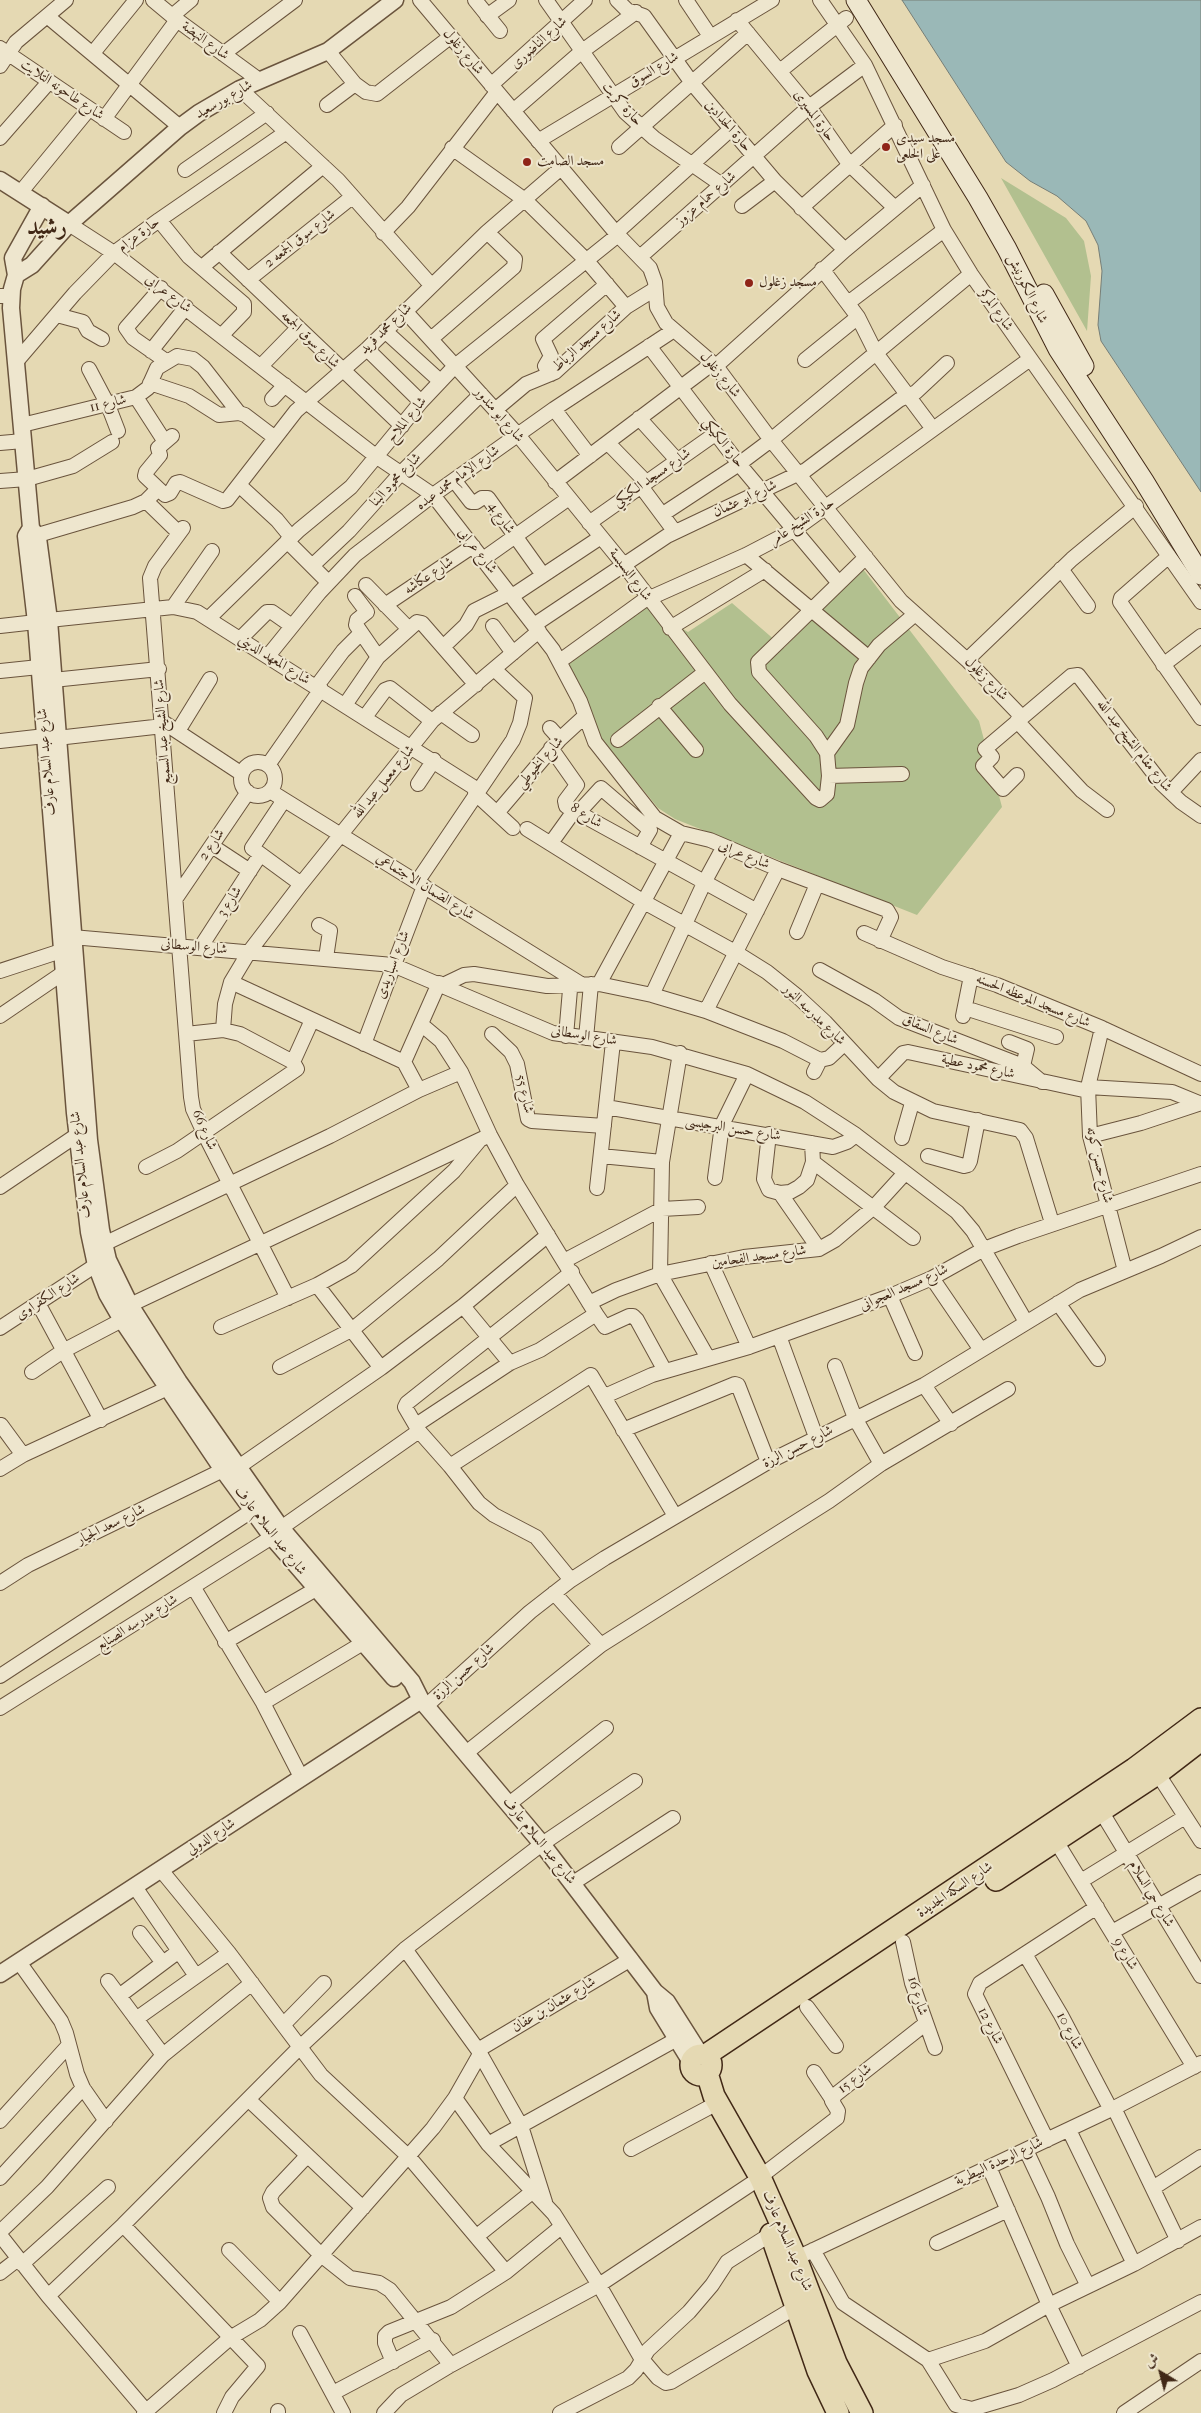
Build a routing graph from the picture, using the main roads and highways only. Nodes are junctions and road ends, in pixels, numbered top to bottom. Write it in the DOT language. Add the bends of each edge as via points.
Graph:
graph roads {
  1 [pos="856,0"];
  2 [pos="868,0"];
  3 [pos="1201,554"];
  4 [pos="1201,575"];
  5 [pos="1201,1719"];
  6 [pos="1201,1740"];
  7 [pos="1153,1766"];
  8 [pos="702,2065"];
  9 [pos="755,2181"];
  10 [pos="797,2257"];
  11 [pos="838,2413"];
  12 [pos="862,2413"];
  1 -- 4 [label="main road, شارع الكورنيش" via="992,223 1058,349"];
  2 -- 3 [label="main road, شارع الكورنيش" via="988,194 1069,342"];
  5 -- 7 [label="main road, شارع السكة الجديدة"];
  6 -- 7 [label="main road, شارع السكة الجديدة"];
  7 -- 8 [label="main road, شارع السكة الجديدة"];
  7 -- 8 [label="main road, شارع السكة الجديدة" via="1101,1811 807,2007"];
  8 -- 9 [label="main road, شارع عبد السلام عارف"];
  8 -- 9 [label="main road, شارع عبد السلام عارف" via="708,2108"];
  9 -- 10 [label="main road, شارع عبد السلام عارف"];
  9 -- 10 [label="main road, شارع عبد السلام عارف" via="771,2234"];
  10 -- 11 [label="main road, شارع عبد السلام عارف" via="796,2307 818,2371"];
  10 -- 12 [label="main road, شارع عبد السلام عارف" via="836,2362"];
}
